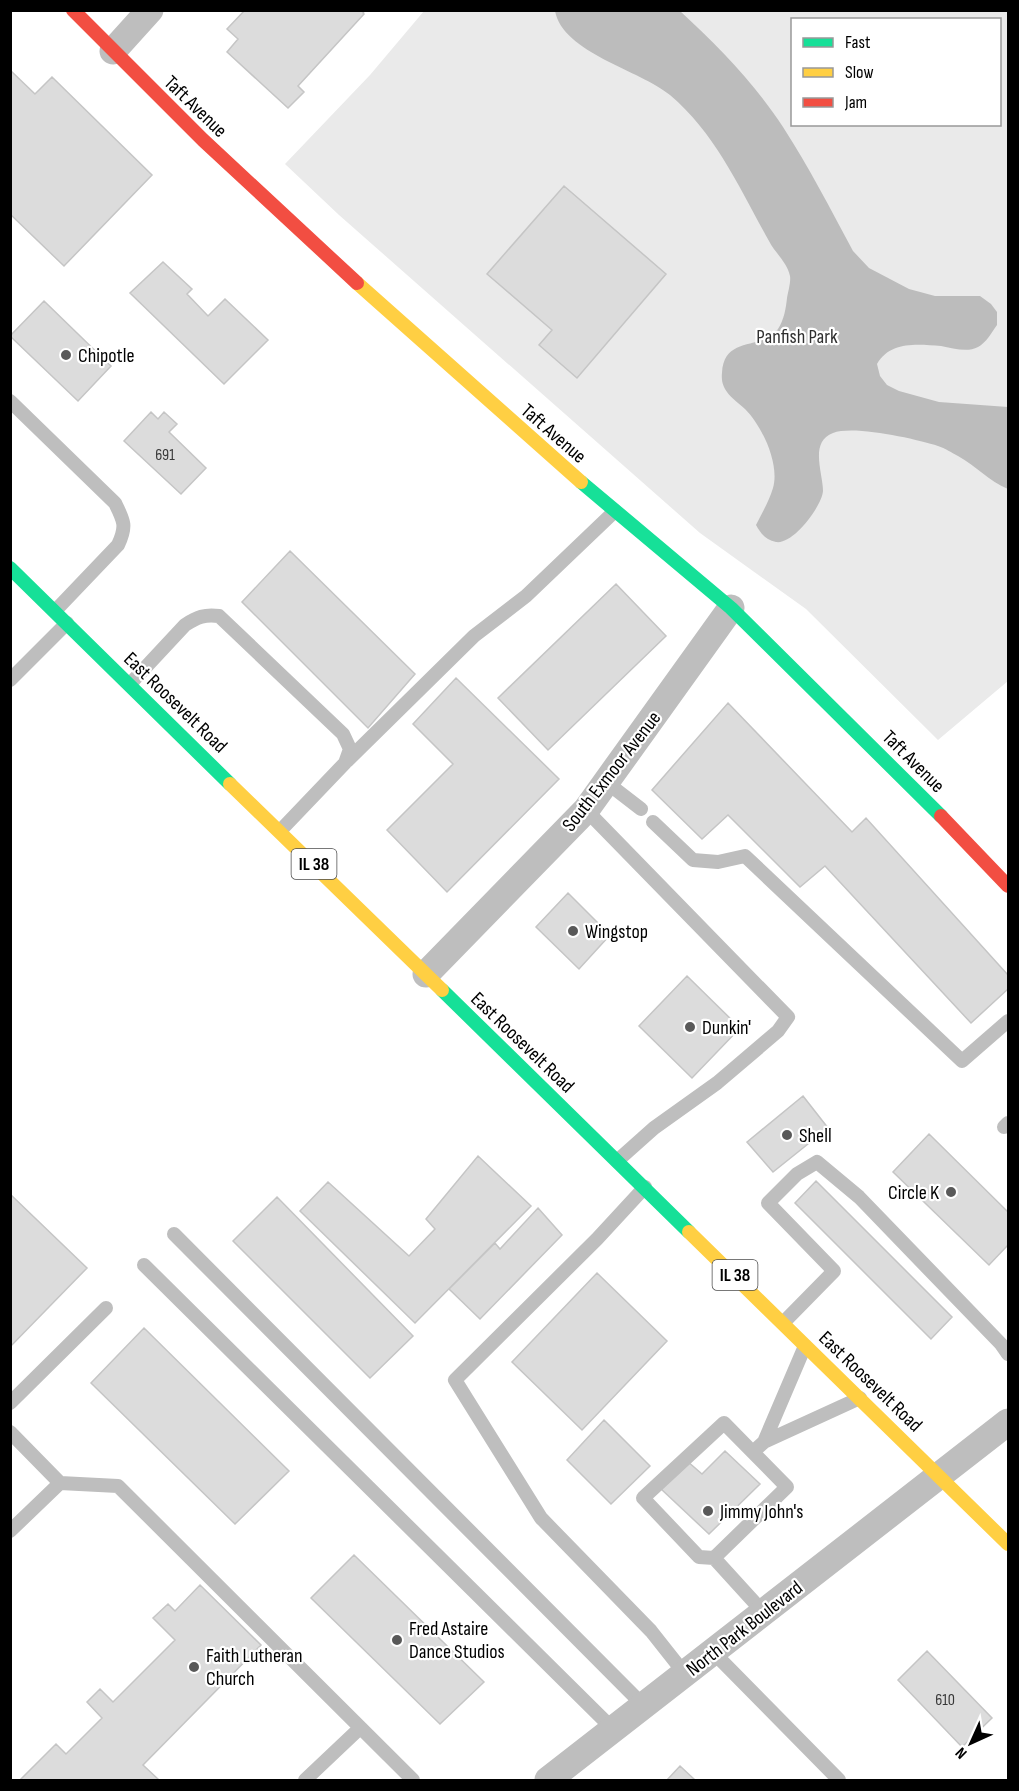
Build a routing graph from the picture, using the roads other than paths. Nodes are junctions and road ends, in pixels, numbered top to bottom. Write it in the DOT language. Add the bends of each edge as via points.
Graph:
graph roads {
  1 [pos="73,10"];
  2 [pos="150,10"];
  3 [pos="113,51"];
  4 [pos="10,401"];
  5 [pos="615,511"];
  6 [pos="10,568"];
  7 [pos="730,608"];
  8 [pos="55,611"];
  9 [pos="67,623"];
  10 [pos="10,680"];
  11 [pos="130,684"];
  12 [pos="345,763"];
  13 [pos="606,783"];
  14 [pos="641,809"];
  15 [pos="586,810"];
  16 [pos="653,822"];
  17 [pos="280,831"];
  18 [pos="1008,886"];
  19 [pos="426,974"];
  20 [pos="1008,1021"];
  21 [pos="617,1161"];
  22 [pos="645,1187"];
  23 [pos="174,1234"];
  24 [pos="144,1265"];
  25 [pos="106,1308"];
  26 [pos="783,1323"];
  27 [pos="806,1344"];
  28 [pos="1008,1354"];
  29 [pos="860,1398"];
  30 [pos="10,1403"];
  31 [pos="1008,1422"];
  32 [pos="10,1432"];
  33 [pos="764,1442"];
  34 [pos="753,1452"];
  35 [pos="940,1476"];
  36 [pos="60,1483"];
  37 [pos="10,1531"];
  38 [pos="1008,1544"];
  39 [pos="714,1558"];
  40 [pos="764,1613"];
  41 [pos="712,1652"];
  42 [pos="685,1674"];
  43 [pos="644,1706"];
  44 [pos="360,1728"];
  45 [pos="614,1730"];
  46 [pos="305,1780"];
  47 [pos="413,1780"];
  48 [pos="548,1780"];
  49 [pos="838,1780"];
  1 -- 3 [label="main road, Taft Avenue"];
  2 -- 3 [label="street"];
  3 -- 5 [label="main road, Taft Avenue" via="305,236"];
  4 -- 8 [label="lane" via="115,503 124,520 118,545"];
  5 -- 7 [label="main road, Taft Avenue"];
  5 -- 12 [label="lane" via="526,596 474,636"];
  6 -- 8 [label="main road, East Roosevelt Road / IL 38"];
  7 -- 13 [label="street, South Exmoor Avenue"];
  7 -- 18 [label="main road, Taft Avenue"];
  8 -- 9 [label="main road, East Roosevelt Road / IL 38"];
  9 -- 10 [label="lane"];
  9 -- 11 [label="main road, East Roosevelt Road / IL 38"];
  11 -- 12 [label="lane" via="185,625 207,614 219,616 343,734 350,749"];
  11 -- 17 [label="main road, East Roosevelt Road / IL 38"];
  12 -- 17 [label="lane"];
  13 -- 14 [label="lane"];
  13 -- 15 [label="street, South Exmoor Avenue"];
  15 -- 19 [label="street, South Exmoor Avenue"];
  15 -- 21 [label="lane" via="788,1017 778,1031"];
  16 -- 20 [label="lane" via="693,860 718,862 745,856 962,1061"];
  17 -- 19 [label="main road, East Roosevelt Road / IL 38"];
  19 -- 21 [label="main road, East Roosevelt Road / IL 38"];
  21 -- 22 [label="main road, East Roosevelt Road / IL 38"];
  22 -- 26 [label="main road, East Roosevelt Road / IL 38"];
  22 -- 42 [label="lane" via="454,1380 541,1518 651,1631"];
  23 -- 43 [label="lane"];
  24 -- 45 [label="lane"];
  25 -- 30 [label="lane"];
  26 -- 27 [label="main road, East Roosevelt Road / IL 38"];
  26 -- 28 [label="lane" via="834,1272 768,1203 797,1174 817,1162 860,1197"];
  27 -- 29 [label="main road, East Roosevelt Road / IL 38"];
  27 -- 33 [label="lane"];
  29 -- 33 [label="lane"];
  29 -- 35 [label="main road, East Roosevelt Road / IL 38"];
  31 -- 35 [label="street, North Park Boulevard"];
  32 -- 36 [label="lane"];
  33 -- 34 [label="lane"];
  34 -- 39 [label="lane" via="787,1487"];
  34 -- 39 [label="lane" via="724,1423 643,1498 699,1557"];
  35 -- 38 [label="main road, East Roosevelt Road / IL 38"];
  35 -- 40 [label="street, North Park Boulevard"];
  36 -- 37 [label="lane"];
  36 -- 44 [label="lane" via="118,1486"];
  39 -- 40 [label="lane"];
  40 -- 41 [label="street, North Park Boulevard"];
  41 -- 42 [label="street, North Park Boulevard"];
  41 -- 49 [label="lane"];
  42 -- 43 [label="street, North Park Boulevard"];
  43 -- 45 [label="street, North Park Boulevard"];
  44 -- 46 [label="lane"];
  44 -- 47 [label="lane"];
  45 -- 48 [label="street, North Park Boulevard"];
}
